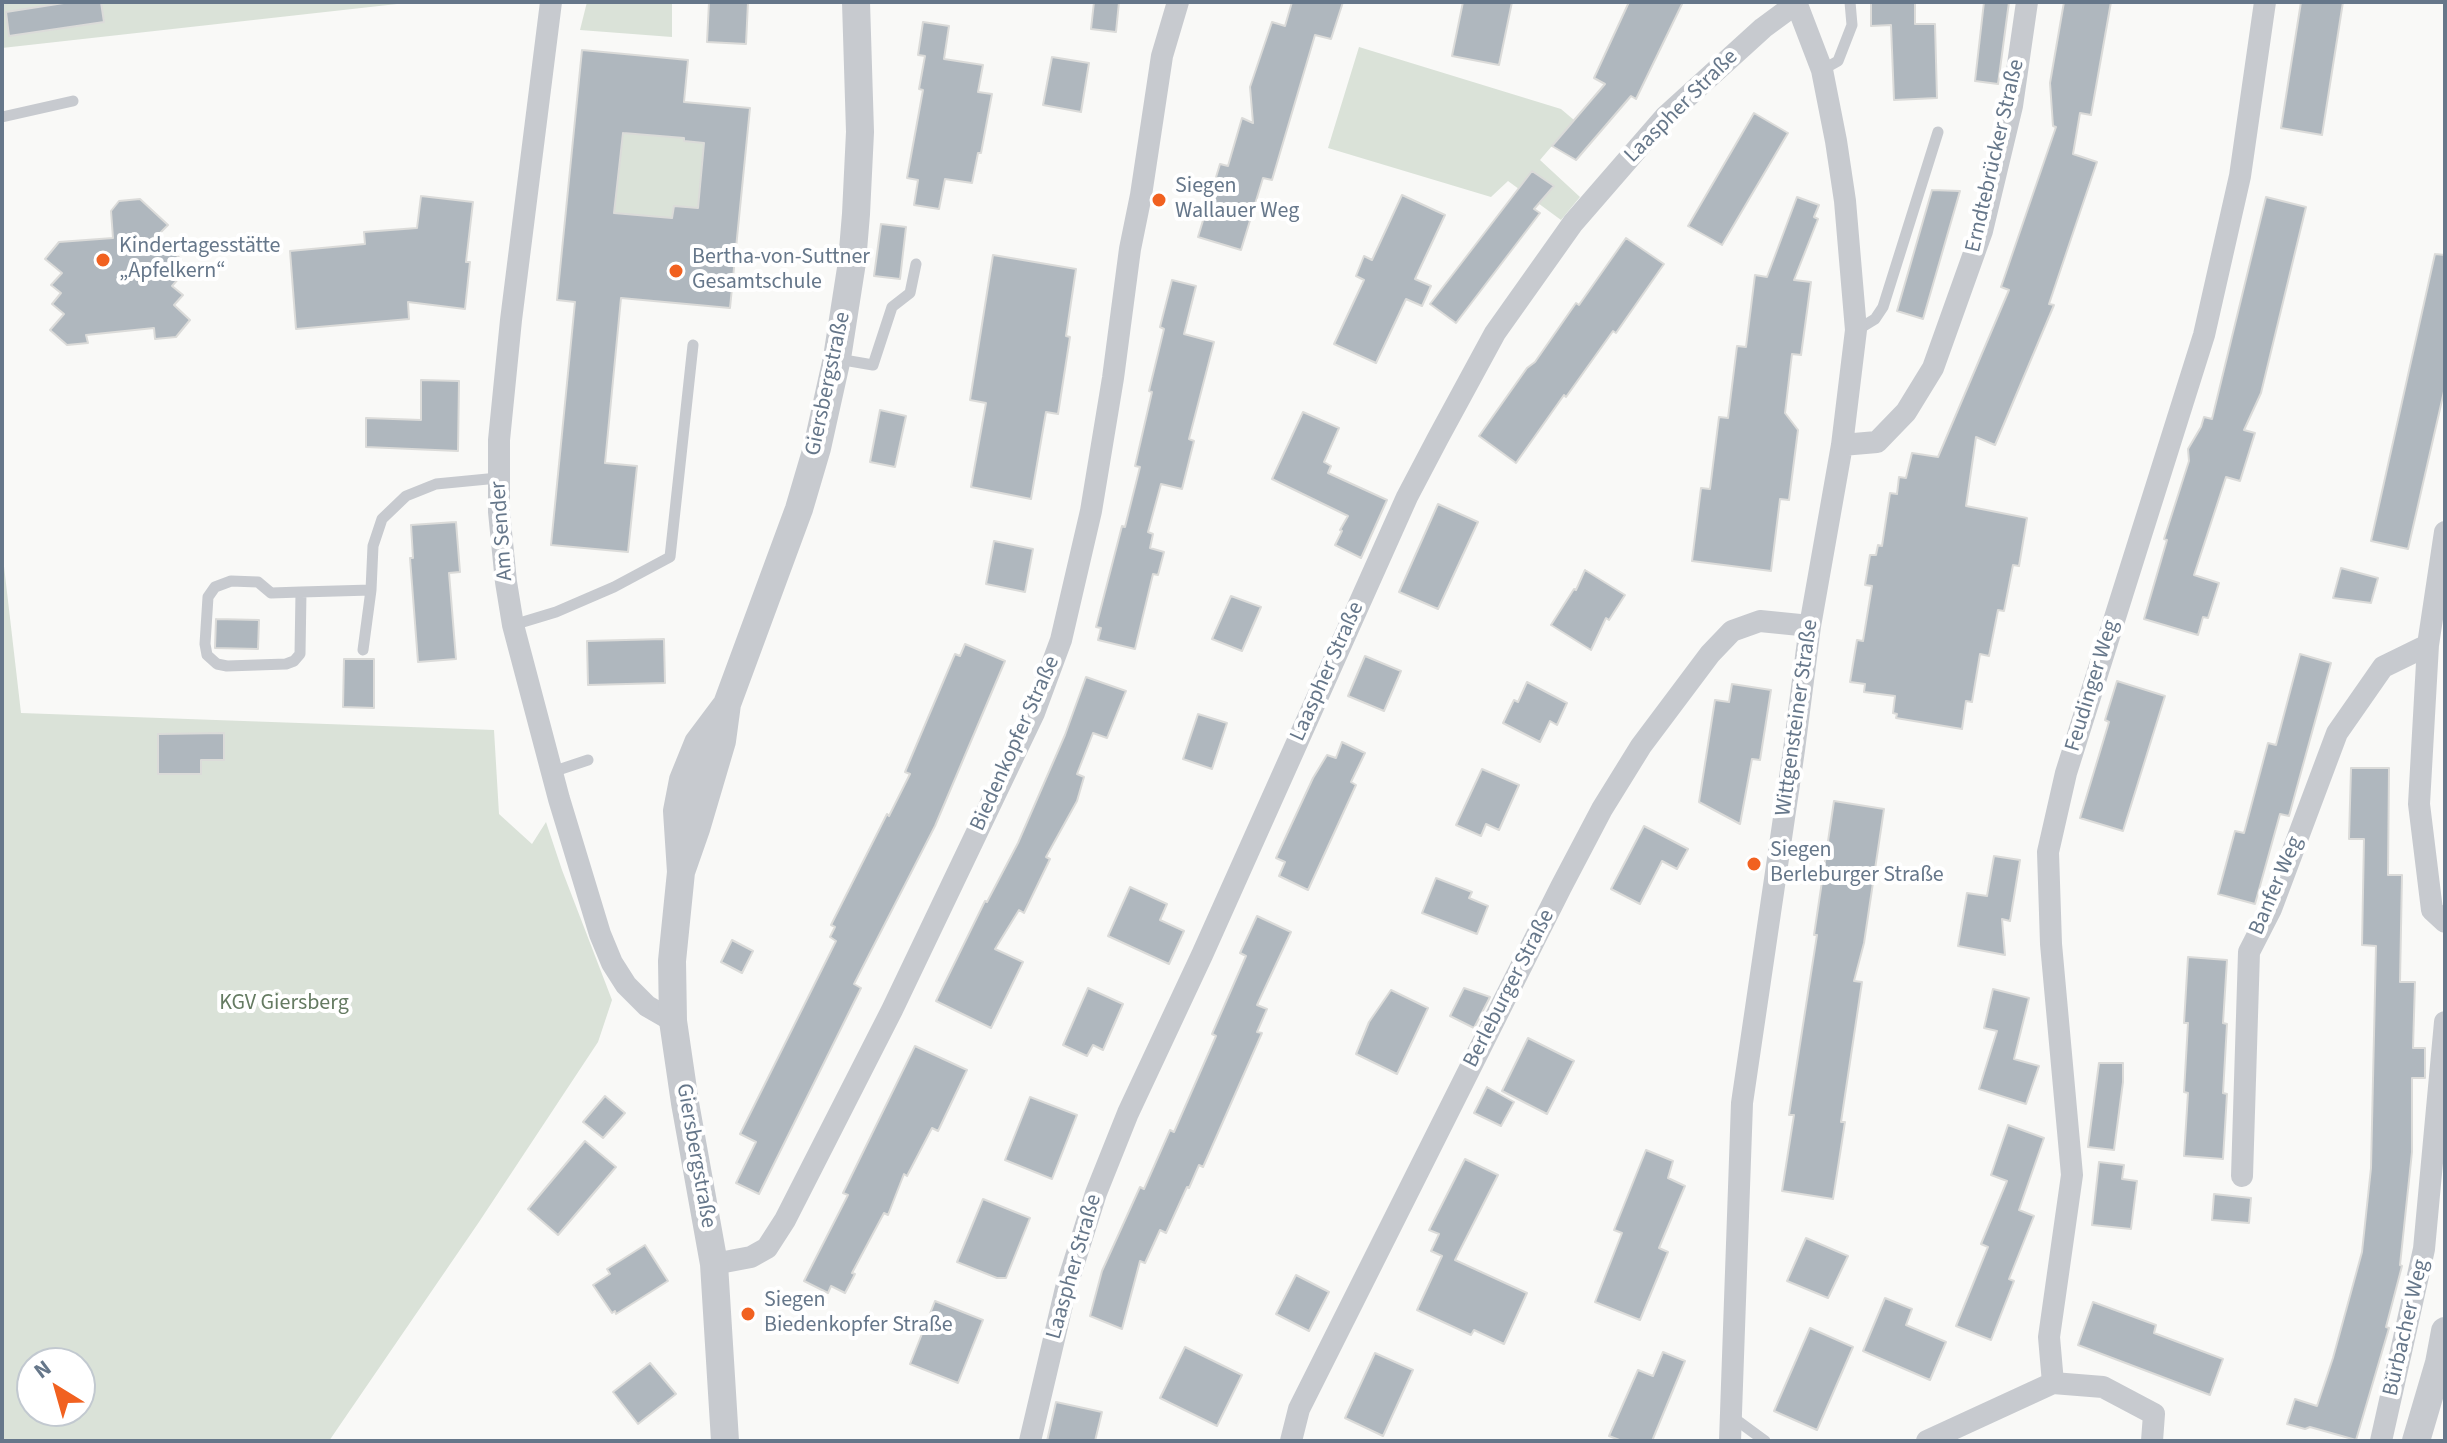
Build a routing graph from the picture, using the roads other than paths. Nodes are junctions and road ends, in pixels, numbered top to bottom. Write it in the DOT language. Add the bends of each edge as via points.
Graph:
graph roads {
  1 [pos="551,2"];
  2 [pos="856,2"];
  3 [pos="1178,2"];
  4 [pos="1850,2"];
  5 [pos="2027,2"];
  6 [pos="2265,2"];
  7 [pos="1796,3"];
  8 [pos="1822,70"];
  9 [pos="73,101"];
  10 [pos="2,117"];
  11 [pos="1938,132"];
  12 [pos="916,264"];
  13 [pos="1856,330"];
  14 [pos="693,345"];
  15 [pos="837,358"];
  16 [pos="1842,445"];
  17 [pos="498,478"];
  18 [pos="2445,532"];
  19 [pos="371,590"];
  20 [pos="301,592"];
  21 [pos="513,625"];
  22 [pos="1810,626"];
  23 [pos="2428,645"];
  24 [pos="363,650"];
  25 [pos="588,760"];
  26 [pos="552,772"];
  27 [pos="2445,922"];
  28 [pos="673,1021"];
  29 [pos="2445,1022"];
  30 [pos="2242,1176"];
  31 [pos="714,1264"];
  32 [pos="2445,1331"];
  33 [pos="2053,1383"];
  34 [pos="1731,1416"];
  35 [pos="725,1441"];
  36 [pos="1030,1441"];
  37 [pos="1291,1441"];
  38 [pos="1730,1441"];
  39 [pos="1765,1441"];
  40 [pos="1927,1441"];
  41 [pos="2152,1441"];
  42 [pos="2381,1441"];
  43 [pos="2416,1441"];
  1 -- 17 [label="street, Am Sender" via="508,342"];
  2 -- 15 [label="street, Giersbergstraße" via="856,214"];
  3 -- 31 [label="street, Biedenkopfer Straße" via="1162,56 1093,496 1061,640 1021,742 785,1220 767,1248"];
  4 -- 8 [label="lane" via="1852,25 1838,61"];
  5 -- 16 [label="street, Erndtebrücker Straße" via="2012,106 1982,231 1933,368 1906,412 1877,442"];
  6 -- 33 [label="street, Feudinger Weg" via="2240,176 2204,335 2066,773 2048,852 2072,1175 2049,1337"];
  7 -- 8 [label="street, Wittgensteiner Straße"];
  7 -- 36 [label="street, Laaspher Straße" via="1665,117 1573,223 1495,333 1438,438 1117,1140 1066,1288"];
  8 -- 13 [label="street, Wittgensteiner Straße" via="1845,201"];
  9 -- 10 [label="lane"];
  11 -- 13 [label="lane" via="1883,307"];
  12 -- 15 [label="lane" via="910,293 892,307 873,365"];
  13 -- 16 [label="street, Wittgensteiner Straße"];
  14 -- 21 [label="lane" via="670,557 614,587"];
  15 -- 28 [label="street, Giersbergstraße" via="799,509 727,704 698,743 683,780 677,811 681,872 672,961"];
  16 -- 22 [label="street, Wittgensteiner Straße"];
  17 -- 19 [label="lane" via="436,484 406,496 382,519 373,546"];
  17 -- 21 [label="street, Am Sender"];
  18 -- 23 [label="street"];
  19 -- 20 [label="lane"];
  19 -- 24 [label="lane"];
  20 -- 20 [label="lane" via="271,593 258,582 231,581 215,587 208,597 207,655 227,666 294,661 300,654"];
  21 -- 26 [label="street, Am Sender"];
  22 -- 34 [label="street, Wittgensteiner Straße" via="1742,1103"];
  22 -- 37 [label="street, Berleburger Straße" via="1760,621 1732,631 1641,746 1547,916 1299,1409"];
  23 -- 27 [label="street" via="2419,804 2432,910"];
  23 -- 30 [label="street, Banfer Weg" via="2383,667 2337,733 2271,909 2249,952"];
  25 -- 26 [label="lane"];
  26 -- 28 [label="street, Am Sender" via="612,963 647,1006"];
  28 -- 31 [label="street, Giersbergstraße"];
  29 -- 42 [label="street, Bürbacher Weg" via="2424,1249"];
  31 -- 35 [label="street, Giersbergstraße"];
  32 -- 43 [label="street, Bürbacher Weg"];
  33 -- 40 [label="street"];
  33 -- 41 [label="street" via="2103,1387 2154,1414"];
  34 -- 38 [label="street, Wittgensteiner Straße"];
  34 -- 39 [label="lane"];
}
